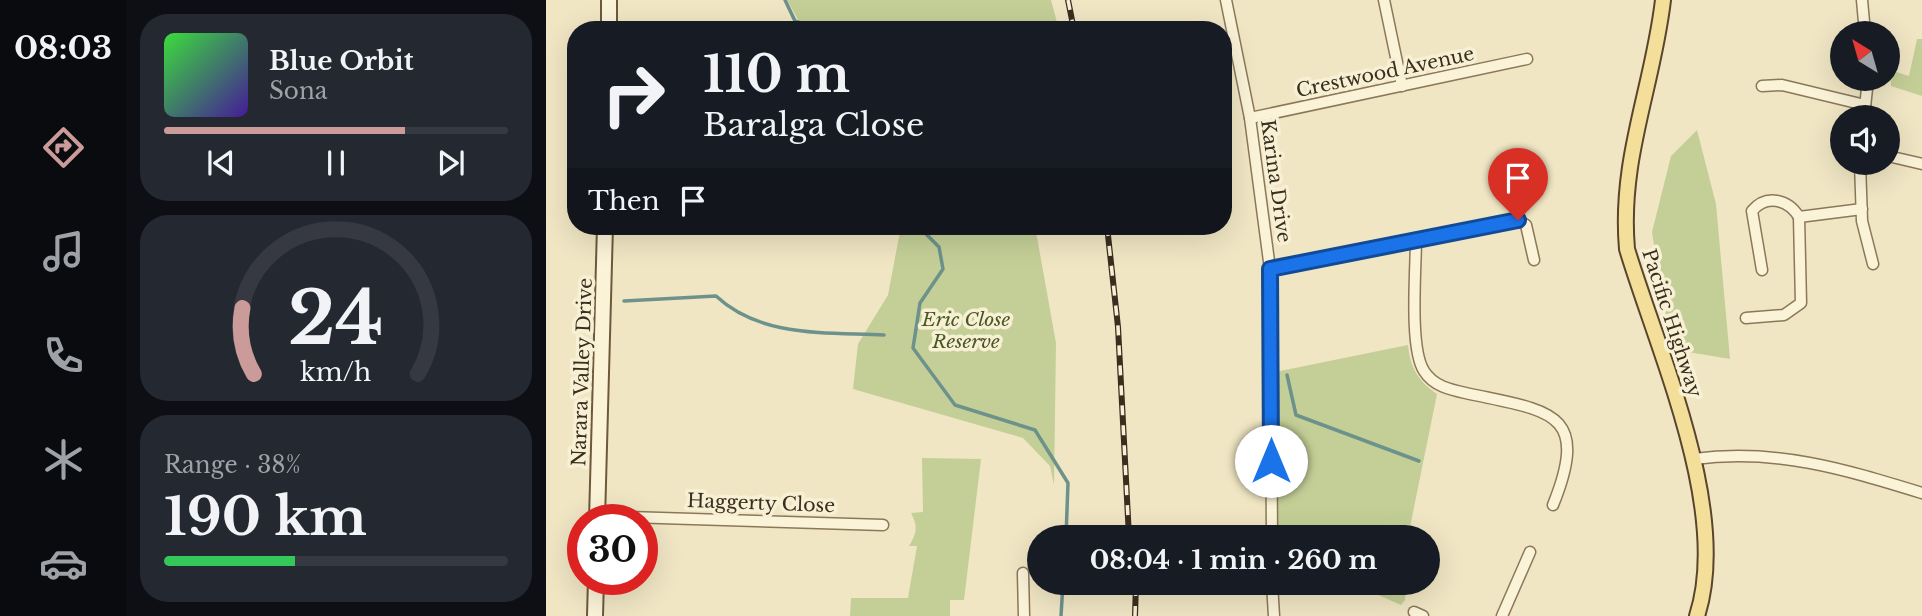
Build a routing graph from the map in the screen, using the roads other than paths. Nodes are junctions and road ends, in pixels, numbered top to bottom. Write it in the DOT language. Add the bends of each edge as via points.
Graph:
graph roads {
  1 [pos="608,0"];
  2 [pos="1226,0"];
  3 [pos="1384,0"];
  4 [pos="1663,0"];
  5 [pos="1861,0"];
  6 [pos="609,21"];
  7 [pos="1230,21"];
  8 [pos="1864,21"];
  9 [pos="1232,30"];
  10 [pos="1527,59"];
  11 [pos="1402,86"];
  12 [pos="1762,86"];
  13 [pos="1867,91"];
  14 [pos="1865,105"];
  15 [pos="1250,118"];
  16 [pos="1900,159"];
  17 [pos="1922,164"];
  18 [pos="1861,175"];
  19 [pos="1862,209"];
  20 [pos="1799,217"];
  21 [pos="605,235"];
  22 [pos="1416,239"];
  23 [pos="1534,260"];
  24 [pos="1873,264"];
  25 [pos="1270,269"];
  26 [pos="1762,270"];
  27 [pos="1746,318"];
  28 [pos="1694,458"];
  29 [pos="1922,493"];
  30 [pos="597,504"];
  31 [pos="1553,505"];
  32 [pos="658,519"];
  33 [pos="883,525"];
  34 [pos="1272,525"];
  35 [pos="1531,552"];
  36 [pos="1023,573"];
  37 [pos="596,595"];
  38 [pos="1273,595"];
  39 [pos="595,616"];
  40 [pos="1024,616"];
  41 [pos="1274,616"];
  42 [pos="1502,616"];
  43 [pos="1697,616"];
  1 -- 6 [label="main road"];
  2 -- 7 [label="street, Karina Drive"];
  3 -- 11 [label="street"];
  4 -- 28 [label="main road, Pacific Highway" via="1627,174 1625,218 1628,249"];
  5 -- 8 [label="street"];
  9 -- 15 [label="street, Karina Drive"];
  10 -- 11 [label="street, Crestwood Avenue"];
  11 -- 15 [label="street, Crestwood Avenue"];
  12 -- 14 [label="street" via="1782,85"];
  13 -- 14 [label="street"];
  15 -- 25 [label="street, Karina Drive"];
  16 -- 17 [label="street"];
  18 -- 19 [label="street"];
  19 -- 20 [label="street"];
  19 -- 24 [label="street"];
  20 -- 26 [label="street" via="1781,200 1752,211"];
  20 -- 27 [label="street" via="1801,303 1784,315"];
  21 -- 30 [label="main road, Narara Valley Drive"];
  22 -- 23 [label="street" via="1518,220 1526,225"];
  22 -- 25 [label="street"];
  22 -- 31 [label="street" via="1420,364 1439,385 1527,406 1559,424 1566,434 1569,461"];
  25 -- 34 [label="street, Karina Drive"];
  28 -- 29 [label="street" via="1793,458"];
  28 -- 43 [label="main road, Pacific Highway" via="1704,546 1703,593"];
  32 -- 33 [label="street, Haggerty Close"];
  35 -- 42 [label="street"];
  36 -- 40 [label="street"];
  37 -- 39 [label="main road"];
  38 -- 41 [label="street"];
}
